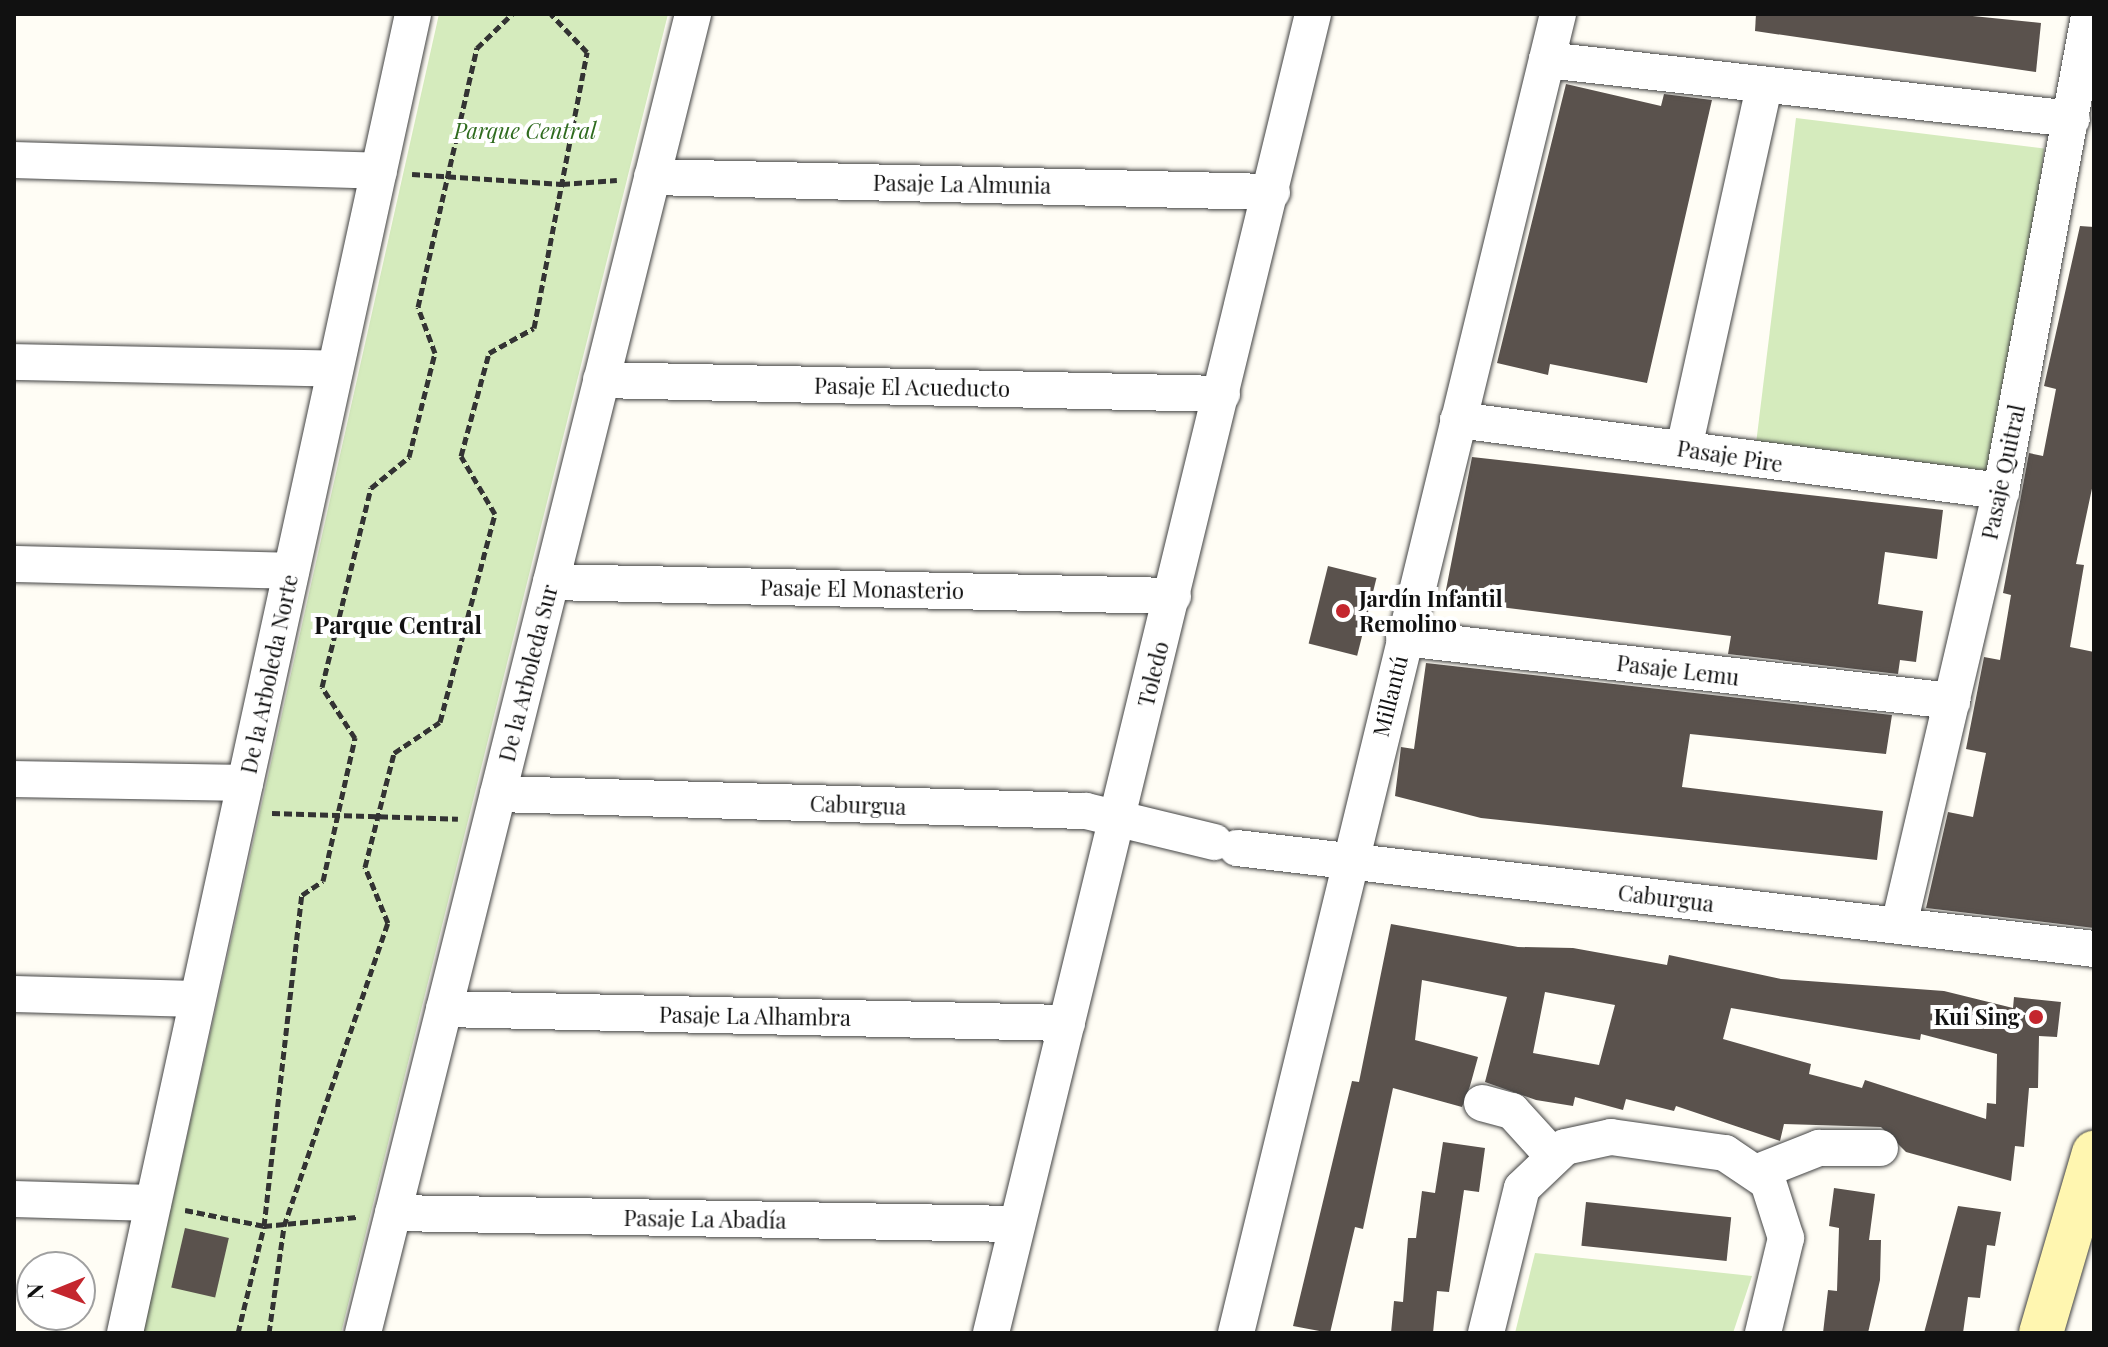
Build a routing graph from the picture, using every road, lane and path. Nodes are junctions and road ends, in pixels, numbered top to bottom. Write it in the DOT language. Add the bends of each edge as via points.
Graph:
graph roads {
  1 [pos="413,14"];
  2 [pos="512,14"];
  3 [pos="551,14"];
  4 [pos="693,14"];
  5 [pos="1313,14"];
  6 [pos="1558,14"];
  7 [pos="2089,14"];
  8 [pos="1547,60"];
  9 [pos="1764,87"];
  10 [pos="2072,119"];
  11 [pos="14,160"];
  12 [pos="379,171"];
  13 [pos="448,177"];
  14 [pos="652,177"];
  15 [pos="562,184"];
  16 [pos="1272,192"];
  17 [pos="14,362"];
  18 [pos="335,369"];
  19 [pos="601,380"];
  20 [pos="1222,394"];
  21 [pos="1458,420"];
  22 [pos="1684,448"];
  23 [pos="2001,491"];
  24 [pos="14,564"];
  25 [pos="291,571"];
  26 [pos="551,582"];
  27 [pos="1173,596"];
  28 [pos="1404,638"];
  29 [pos="1952,701"];
  30 [pos="14,779"];
  31 [pos="242,797"];
  32 [pos="494,807"];
  33 [pos="338,815"];
  34 [pos="378,816"];
  35 [pos="1117,818"];
  36 [pos="1349,861"];
  37 [pos="1899,925"];
  38 [pos="2094,949"];
  39 [pos="14,994"];
  40 [pos="197,999"];
  41 [pos="444,1009"];
  42 [pos="1067,1023"];
  43 [pos="1482,1103"];
  44 [pos="1880,1148"];
  45 [pos="2094,1153"];
  46 [pos="1552,1155"];
  47 [pos="1758,1172"];
  48 [pos="14,1199"];
  49 [pos="153,1203"];
  50 [pos="393,1213"];
  51 [pos="1017,1224"];
  52 [pos="264,1226"];
  53 [pos="284,1226"];
  54 [pos="125,1333"];
  55 [pos="238,1333"];
  56 [pos="269,1333"];
  57 [pos="363,1333"];
  58 [pos="991,1333"];
  59 [pos="1236,1333"];
  60 [pos="1486,1333"];
  61 [pos="1763,1333"];
  62 [pos="2041,1333"];
  1 -- 12 [label="street, De la Arboleda Norte"];
  2 -- 13 [label="path" via="477,48"];
  3 -- 15 [label="path" via="587,52"];
  4 -- 14 [label="street, De la Arboleda Sur"];
  5 -- 16 [label="street, Toledo"];
  6 -- 8 [label="street, Millantú"];
  7 -- 10 [label="street, Pasaje Quitral"];
  8 -- 9 [label="street"];
  8 -- 21 [label="street, Millantú"];
  9 -- 10 [label="street"];
  9 -- 22 [label="street"];
  10 -- 23 [label="street, Pasaje Quitral"];
  11 -- 12 [label="street"];
  12 -- 13 [label="path"];
  12 -- 18 [label="street, De la Arboleda Norte"];
  13 -- 15 [label="path"];
  13 -- 33 [label="path" via="418,307 435,353 409,457 371,488 322,687 355,738"];
  14 -- 15 [label="path"];
  14 -- 16 [label="street, Pasaje La Almunia"];
  14 -- 19 [label="street, De la Arboleda Sur"];
  15 -- 34 [label="path" via="534,328 489,353 461,456 495,514 440,722 394,753"];
  16 -- 20 [label="street, Toledo"];
  17 -- 18 [label="street"];
  18 -- 25 [label="street, De la Arboleda Norte"];
  19 -- 20 [label="street, Pasaje El Acueducto"];
  19 -- 26 [label="street, De la Arboleda Sur"];
  20 -- 27 [label="street, Toledo"];
  21 -- 22 [label="street, Pasaje Pire"];
  21 -- 28 [label="street, Millantú"];
  22 -- 23 [label="street, Pasaje Pire"];
  23 -- 29 [label="street, Pasaje Quitral"];
  24 -- 25 [label="street"];
  25 -- 31 [label="street, De la Arboleda Norte"];
  26 -- 27 [label="street, Pasaje El Monasterio"];
  26 -- 32 [label="street, De la Arboleda Sur"];
  27 -- 35 [label="street, Toledo"];
  28 -- 29 [label="street, Pasaje Lemu"];
  28 -- 36 [label="street, Millantú"];
  29 -- 37 [label="street, Pasaje Quitral"];
  30 -- 31 [label="street"];
  31 -- 33 [label="path"];
  31 -- 40 [label="street, De la Arboleda Norte"];
  32 -- 34 [label="path"];
  32 -- 35 [label="street, Caburgua" via="1077,811"];
  32 -- 41 [label="street, De la Arboleda Sur"];
  33 -- 34 [label="path"];
  33 -- 52 [label="path" via="323,881 302,895"];
  34 -- 53 [label="path" via="365,867 388,923"];
  35 -- 36 [label="street, Caburgua" via="1225,845"];
  35 -- 42 [label="street, Toledo"];
  36 -- 37 [label="street, Caburgua"];
  36 -- 59 [label="street, Millantú"];
  37 -- 38 [label="street, Caburgua"];
  39 -- 40 [label="street"];
  40 -- 49 [label="street, De la Arboleda Norte"];
  41 -- 42 [label="street, Pasaje La Alhambra"];
  41 -- 50 [label="street, De la Arboleda Sur"];
  42 -- 51 [label="street, Toledo"];
  43 -- 46 [label="street" via="1512,1111"];
  44 -- 47 [label="street" via="1819,1148"];
  45 -- 62 [label="street"];
  46 -- 47 [label="street" via="1611,1137 1725,1153"];
  46 -- 60 [label="street" via="1518,1198"];
  47 -- 61 [label="street" via="1776,1194 1786,1238"];
  48 -- 49 [label="street"];
  49 -- 52 [label="path"];
  49 -- 54 [label="street, De la Arboleda Norte"];
  50 -- 51 [label="street, Pasaje La Abadía"];
  50 -- 53 [label="path"];
  50 -- 57 [label="street, De la Arboleda Sur"];
  51 -- 58 [label="street, Toledo"];
  52 -- 53 [label="path"];
  52 -- 55 [label="path"];
  53 -- 56 [label="path"];
}
